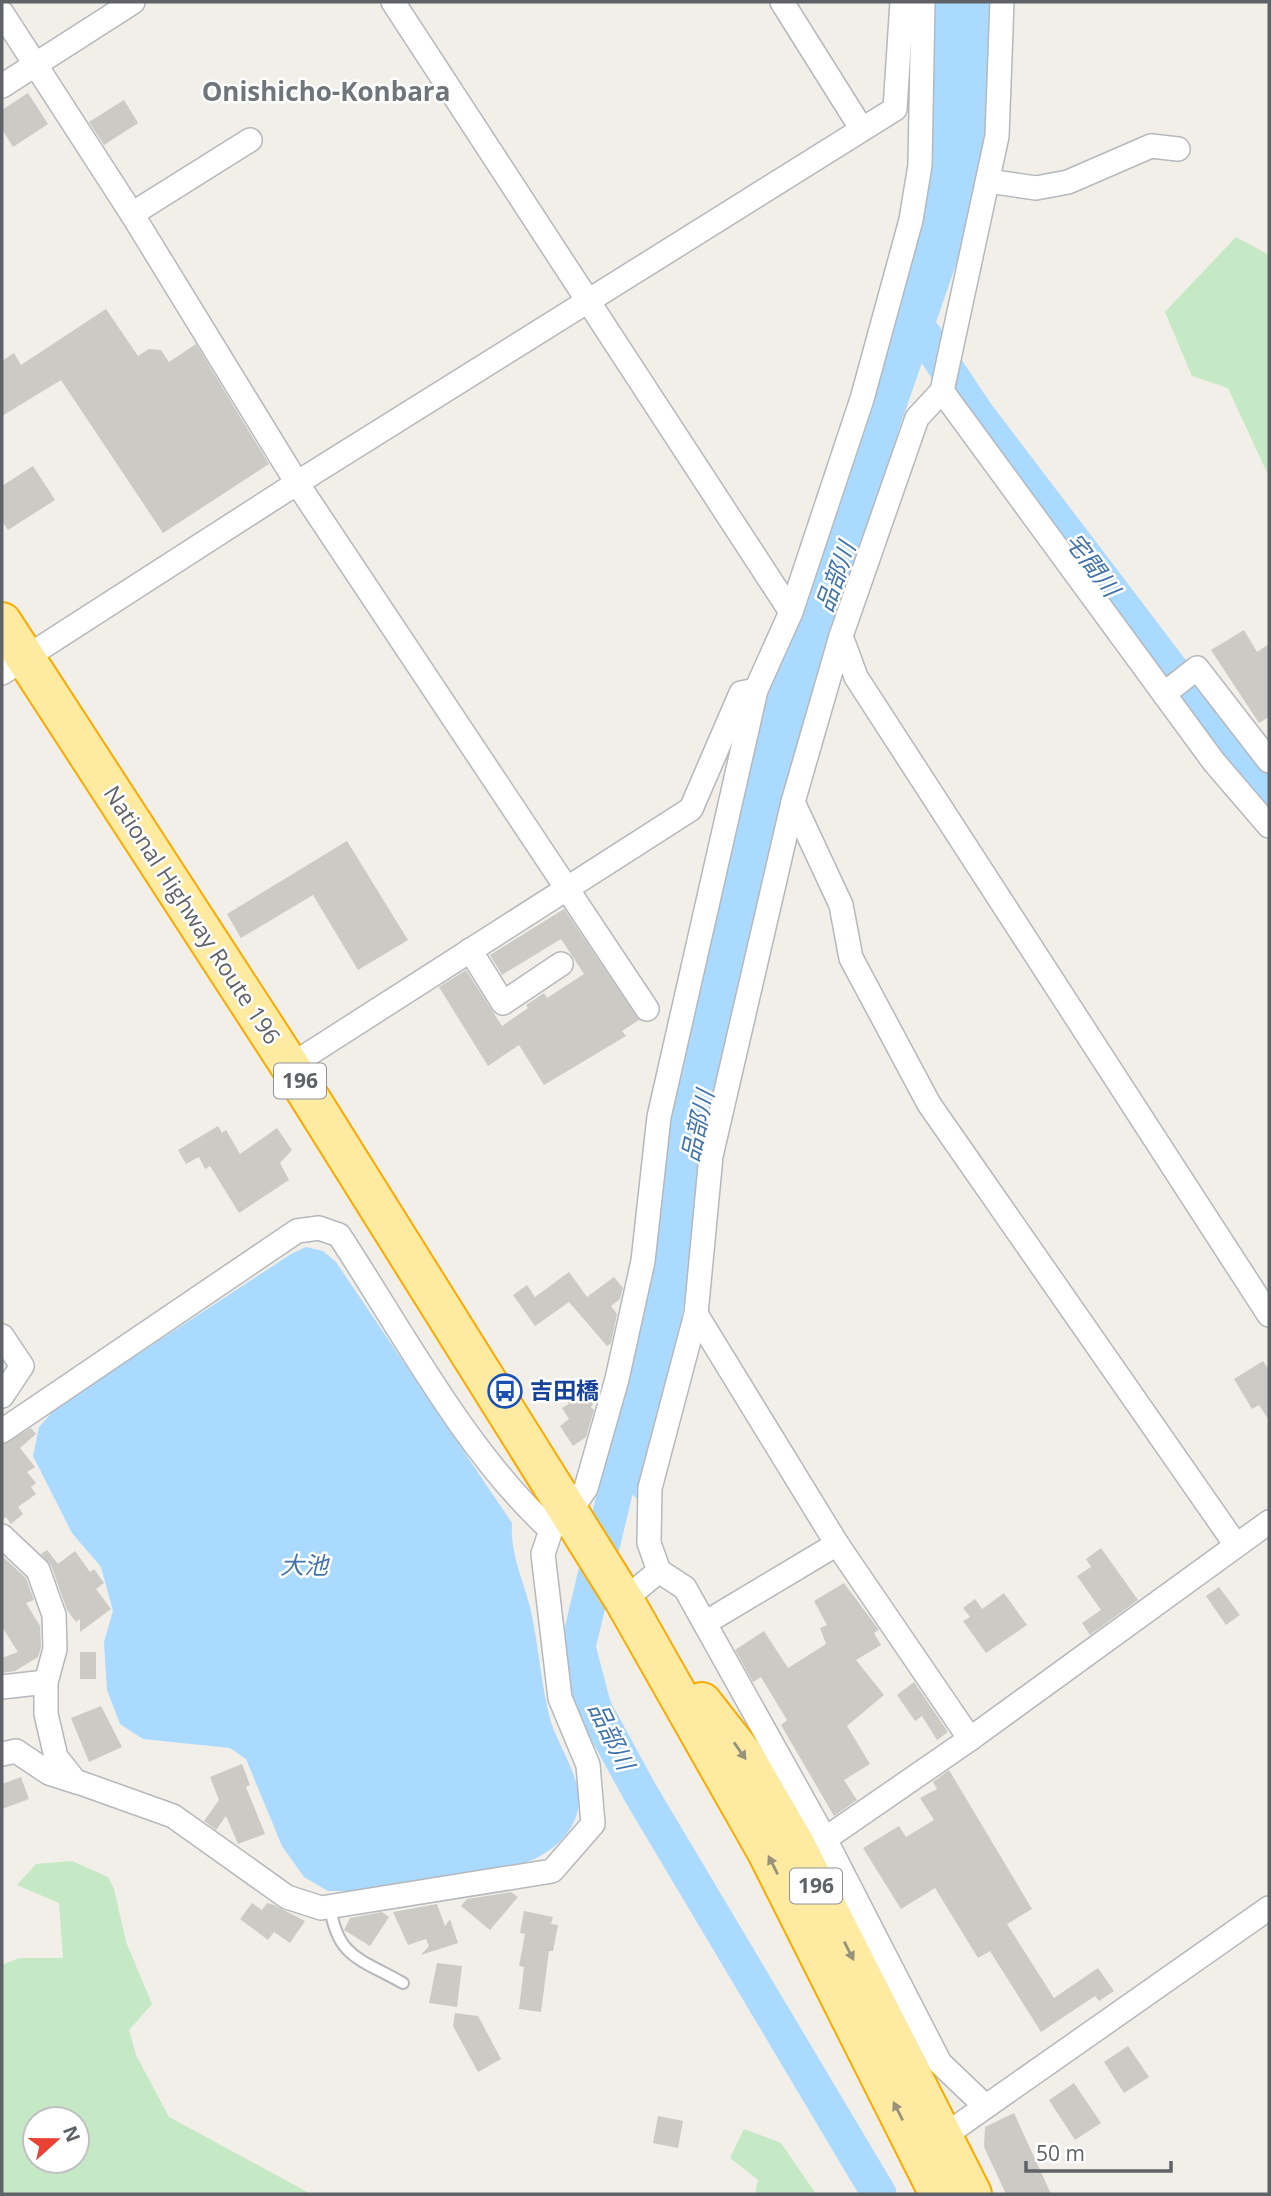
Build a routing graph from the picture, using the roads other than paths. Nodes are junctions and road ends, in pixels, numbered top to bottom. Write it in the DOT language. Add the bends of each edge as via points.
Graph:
graph roads {
  1 [pos="133,2"];
  2 [pos="393,2"];
  3 [pos="782,2"];
  4 [pos="902,2"];
  5 [pos="923,2"];
  6 [pos="1002,2"];
  7 [pos="2,13"];
  8 [pos="36,65"];
  9 [pos="2,86"];
  10 [pos="861,128"];
  11 [pos="250,140"];
  12 [pos="1178,149"];
  13 [pos="988,181"];
  14 [pos="132,214"];
  15 [pos="587,302"];
  16 [pos="942,390"];
  17 [pos="298,483"];
  18 [pos="791,612"];
  19 [pos="2,622"];
  20 [pos="841,636"];
  21 [pos="13,665"];
  22 [pos="756,690"];
  23 [pos="1164,694"];
  24 [pos="1269,761"];
  25 [pos="793,802"];
  26 [pos="1269,826"];
  27 [pos="565,888"];
  28 [pos="470,950"];
  29 [pos="561,964"];
  30 [pos="647,1009"];
  31 [pos="290,1066"];
  32 [pos="696,1314"];
  33 [pos="1269,1315"];
  34 [pos="2,1336"];
  35 [pos="2,1396"];
  36 [pos="2,1431"];
  37 [pos="1269,1522"];
  38 [pos="570,1529"];
  39 [pos="2,1536"];
  40 [pos="837,1544"];
  41 [pos="1236,1545"];
  42 [pos="659,1571"];
  43 [pos="620,1594"];
  44 [pos="705,1623"];
  45 [pos="46,1682"];
  46 [pos="2,1687"];
  47 [pos="970,1739"];
  48 [pos="2,1754"];
  49 [pos="93,1788"];
  50 [pos="825,1839"];
  51 [pos="330,1906"];
  52 [pos="1269,1908"];
  53 [pos="403,1983"];
  54 [pos="984,2105"];
  55 [pos="932,2145"];
  56 [pos="939,2194"];
  57 [pos="972,2194"];
  1 -- 8 [label="street"];
  2 -- 15 [label="street"];
  3 -- 10 [label="street"];
  4 -- 10 [label="street" via="895,109"];
  5 -- 18 [label="street" via="920,165 911,220 862,399"];
  6 -- 13 [label="street" via="998,136"];
  7 -- 8 [label="street"];
  8 -- 9 [label="street"];
  8 -- 14 [label="street"];
  10 -- 15 [label="street"];
  11 -- 14 [label="street"];
  12 -- 13 [label="street" via="1151,146 1068,182 1036,188"];
  13 -- 16 [label="street"];
  14 -- 17 [label="street"];
  15 -- 17 [label="street"];
  15 -- 18 [label="street"];
  16 -- 20 [label="street" via="917,418"];
  16 -- 23 [label="street"];
  17 -- 21 [label="street"];
  17 -- 27 [label="street"];
  18 -- 22 [label="street"];
  19 -- 21 [label="highway, National Highway Route 196 / 196"];
  20 -- 25 [label="street"];
  20 -- 33 [label="street" via="856,677"];
  21 -- 31 [label="highway, National Highway Route 196 / 196"];
  22 -- 27 [label="street" via="741,693 691,809"];
  22 -- 38 [label="street" via="659,1117 643,1261 617,1379"];
  23 -- 24 [label="street" via="1197,668"];
  23 -- 26 [label="street"];
  25 -- 32 [label="street" via="711,1156"];
  25 -- 41 [label="street" via="841,905 850,958 929,1104"];
  27 -- 28 [label="street"];
  27 -- 30 [label="street"];
  28 -- 29 [label="street" via="503,1003"];
  28 -- 31 [label="street"];
  31 -- 38 [label="highway, National Highway Route 196 / 196"];
  32 -- 40 [label="street"];
  32 -- 42 [label="street" via="650,1488 649,1543"];
  34 -- 35 [label="street" via="22,1366"];
  36 -- 38 [label="street" via="298,1231 319,1228 340,1235 474,1442 519,1501"];
  37 -- 41 [label="street"];
  38 -- 43 [label="highway, National Highway Route 196 / 196"];
  38 -- 51 [label="street" via="543,1554 560,1698 588,1765 593,1824 552,1871"];
  39 -- 45 [label="street" via="38,1570 54,1615 55,1649"];
  40 -- 44 [label="street"];
  40 -- 47 [label="street"];
  41 -- 47 [label="street"];
  42 -- 43 [label="street"];
  42 -- 44 [label="street" via="685,1588"];
  43 -- 55 [label="highway, National Highway Route 196 / 196" via="742,1753 795,1844"];
  44 -- 50 [label="street"];
  45 -- 46 [label="street"];
  45 -- 49 [label="street" via="46,1714 56,1756 75,1781"];
  47 -- 50 [label="street"];
  48 -- 49 [label="street" via="16,1751 50,1773"];
  49 -- 51 [label="street" via="173,1816 287,1897 321,1908"];
  50 -- 54 [label="street" via="940,2063"];
  51 -- 53 [label="lane" via="339,1943"];
  52 -- 54 [label="street"];
  54 -- 55 [label="street"];
  55 -- 56 [label="highway, National Highway Route 196 / 196"];
  55 -- 57 [label="highway, National Highway Route 196 / 196"];
}
